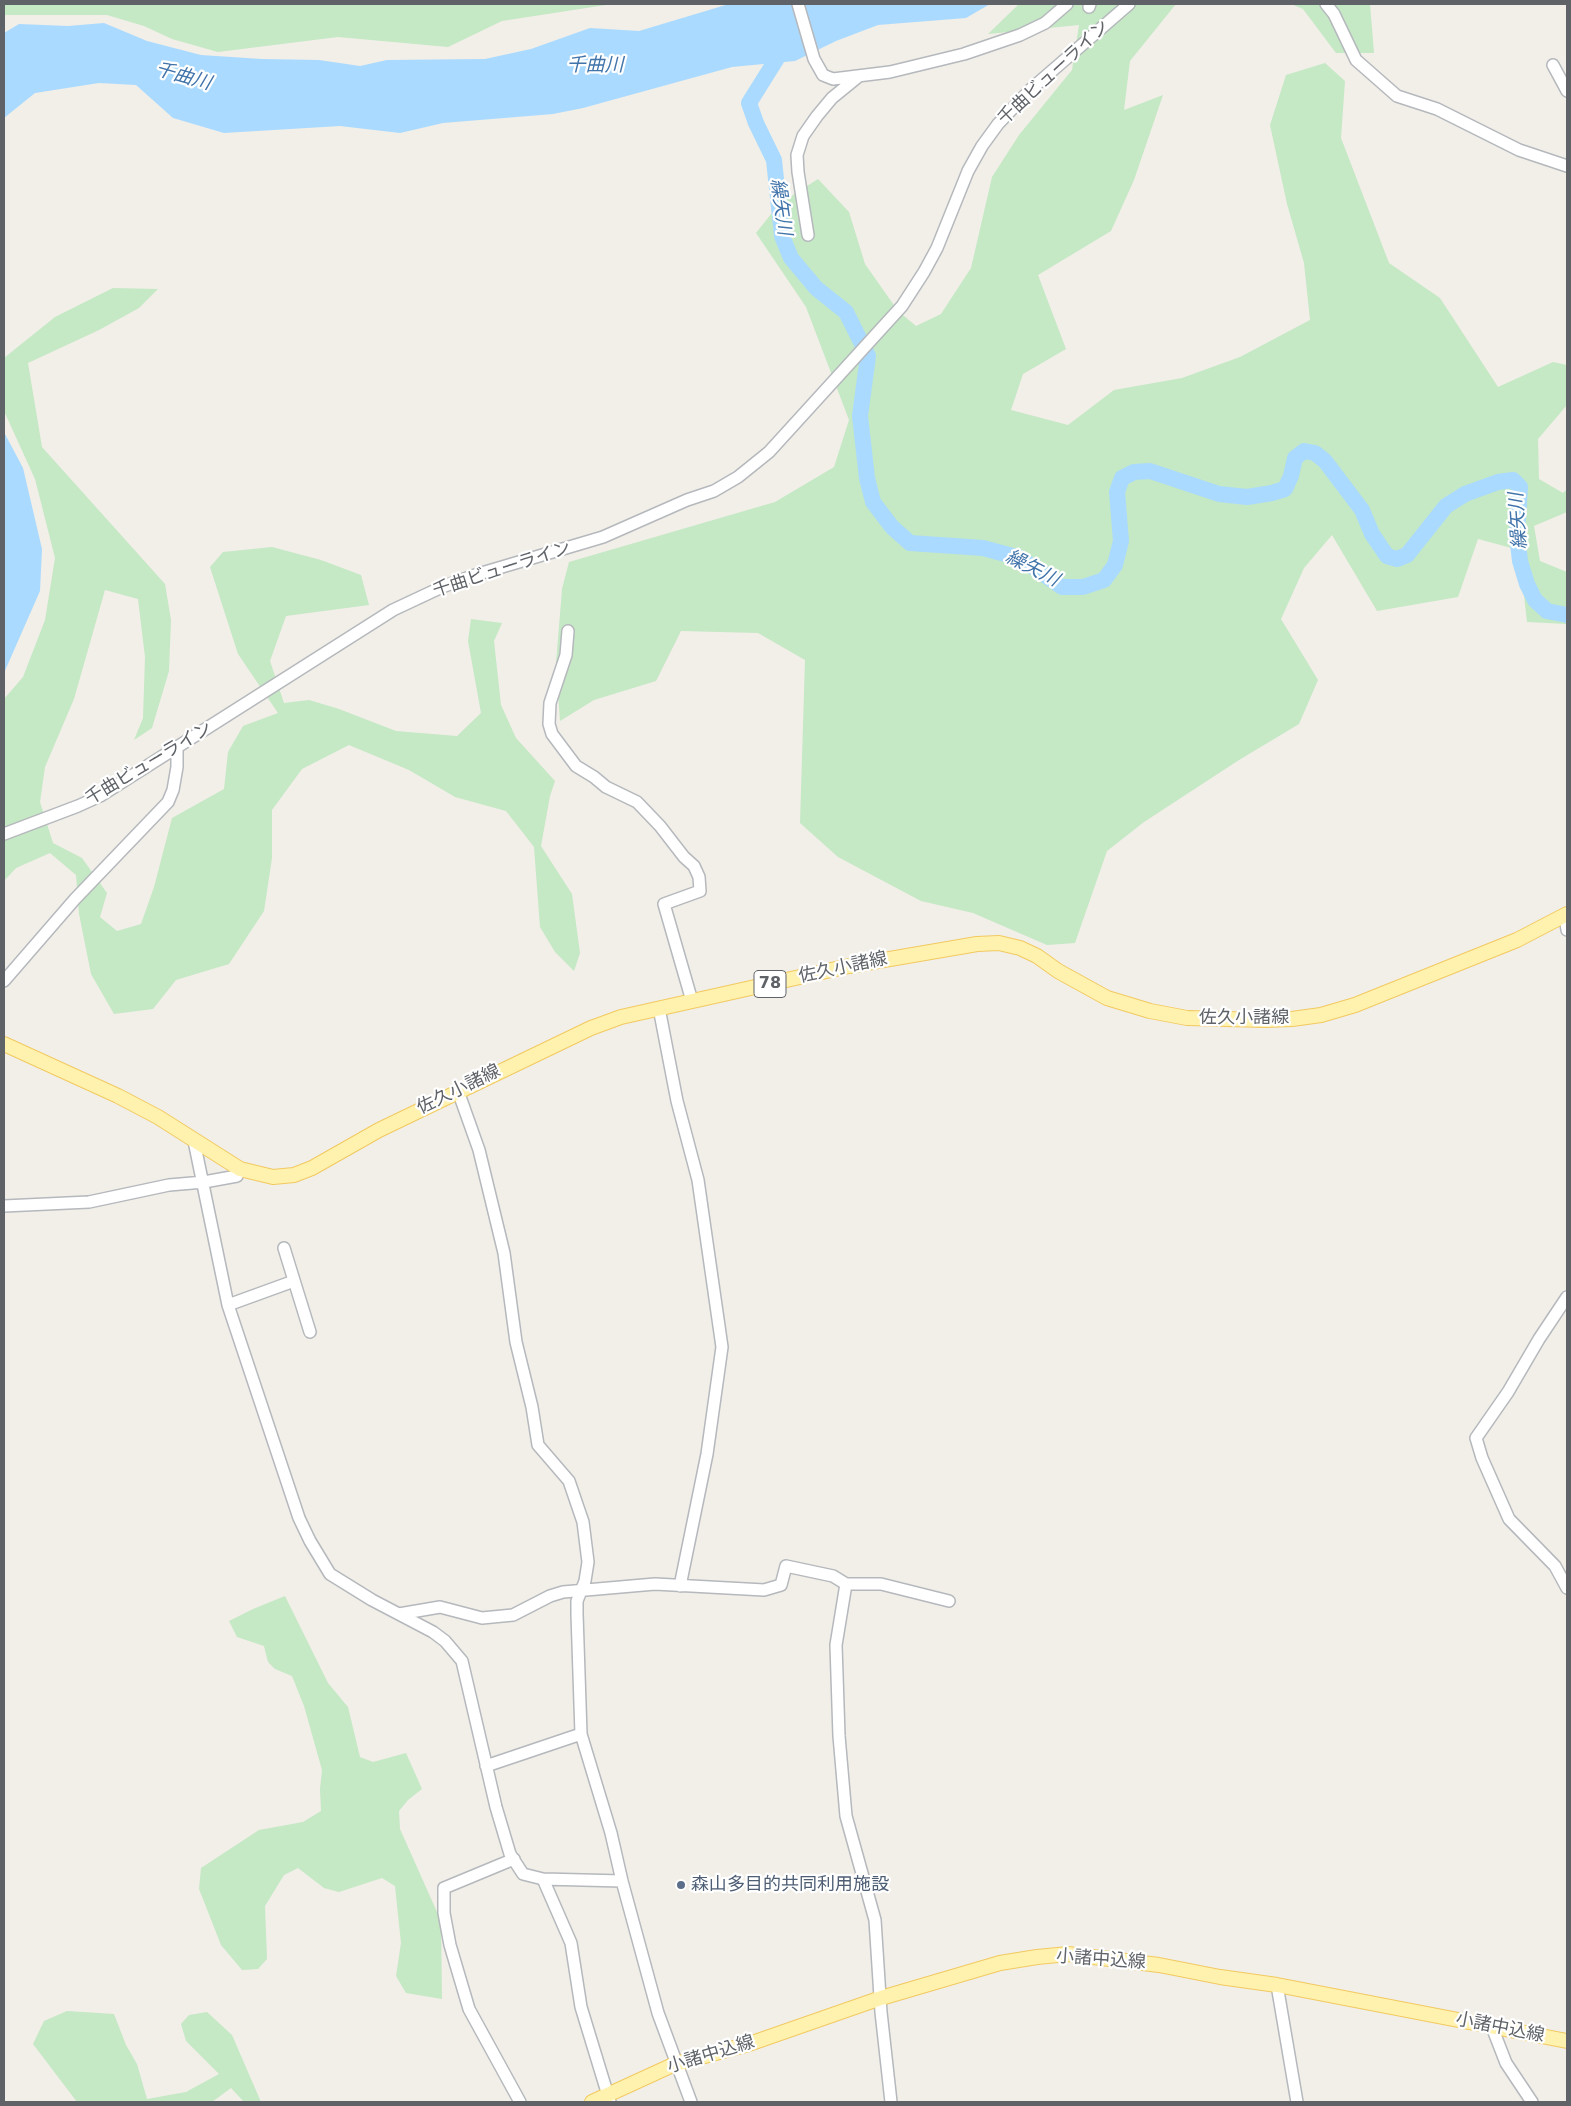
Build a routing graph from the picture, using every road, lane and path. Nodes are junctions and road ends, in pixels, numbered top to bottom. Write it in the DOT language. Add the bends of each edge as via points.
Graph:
graph roads {
  1 [pos="798,4"];
  2 [pos="1067,4"];
  3 [pos="1130,4"];
  4 [pos="1326,4"];
  5 [pos="1553,65"];
  6 [pos="859,76"];
  7 [pos="1567,91"];
  8 [pos="1567,166"];
  9 [pos="808,235"];
  10 [pos="568,630"];
  11 [pos="177,748"];
  12 [pos="4,834"];
  13 [pos="1566,915"];
  14 [pos="1567,930"];
  15 [pos="4,981"];
  16 [pos="692,1001"];
  17 [pos="659,1008"];
  18 [pos="4,1044"];
  19 [pos="458,1091"];
  20 [pos="194,1141"];
  21 [pos="240,1169"];
  22 [pos="201,1182"];
  23 [pos="4,1206"];
  24 [pos="284,1248"];
  25 [pos="294,1281"];
  26 [pos="1567,1297"];
  27 [pos="228,1305"];
  28 [pos="310,1332"];
  29 [pos="846,1584"];
  30 [pos="680,1586"];
  31 [pos="1567,1588"];
  32 [pos="582,1589"];
  33 [pos="949,1601"];
  34 [pos="399,1614"];
  35 [pos="581,1734"];
  36 [pos="486,1766"];
  37 [pos="514,1859"];
  38 [pos="543,1879"];
  39 [pos="622,1880"];
  40 [pos="1277,1985"];
  41 [pos="881,1998"];
  42 [pos="1492,2027"];
  43 [pos="1567,2041"];
  44 [pos="675,2064"];
  45 [pos="609,2098"];
  46 [pos="520,2102"];
  47 [pos="592,2102"];
  48 [pos="691,2102"];
  49 [pos="891,2102"];
  50 [pos="1297,2102"];
  51 [pos="1532,2102"];
  1 -- 6 [label="street" via="814,59 823,75 833,79"];
  2 -- 6 [label="street" via="1046,24 1020,35 964,54"];
  3 -- 11 [label="street, 千曲ビューライン" via="1030,90 998,124 968,171 936,248 902,306 769,452 738,477 714,491 603,537 475,575 394,610"];
  4 -- 8 [label="street" via="1356,60 1397,96 1437,109 1519,150"];
  5 -- 7 [label="street"];
  6 -- 9 [label="street" via="832,98 803,136 797,155"];
  10 -- 16 [label="street" via="566,655 550,703 552,734 576,766 606,787 637,802 694,866 700,891 664,904"];
  11 -- 12 [label="street, 千曲ビューライン" via="100,796"];
  11 -- 15 [label="street" via="176,774 168,802 75,899"];
  13 -- 14 [label="street"];
  13 -- 16 [label="main road, 佐久小諸線 / 78" via="1517,940 1355,1005 1292,1019 1188,1018 1150,1011 1108,998 1037,956 999,943 849,966"];
  16 -- 17 [label="main road, 佐久小諸線 / 78"];
  17 -- 19 [label="main road, 佐久小諸線 / 78" via="591,1028"];
  17 -- 30 [label="street" via="677,1101 698,1180 722,1347 707,1454"];
  18 -- 20 [label="main road, 佐久小諸線 / 78" via="118,1096"];
  19 -- 21 [label="main road, 佐久小諸線 / 78" via="294,1175 273,1177"];
  19 -- 32 [label="street" via="479,1150 504,1252 516,1342 538,1445 569,1480 583,1522 588,1562"];
  20 -- 21 [label="main road, 佐久小諸線 / 78"];
  20 -- 22 [label="street"];
  21 -- 22 [label="street" via="236,1176"];
  22 -- 23 [label="street" via="169,1185 89,1202"];
  22 -- 27 [label="street"];
  24 -- 25 [label="street"];
  25 -- 27 [label="street"];
  25 -- 28 [label="street"];
  26 -- 31 [label="street" via="1476,1438 1509,1519 1555,1566"];
  27 -- 34 [label="street" via="299,1518 310,1541 330,1574"];
  29 -- 30 [label="street" via="833,1576 786,1566 781,1585 764,1590"];
  29 -- 33 [label="street" via="880,1584"];
  29 -- 41 [label="street" via="836,1645 846,1816 875,1920"];
  30 -- 32 [label="street" via="655,1584"];
  32 -- 34 [label="street" via="550,1596 513,1615 482,1618 440,1607"];
  32 -- 35 [label="street" via="577,1601"];
  34 -- 36 [label="street" via="445,1641 462,1661"];
  35 -- 36 [label="street"];
  35 -- 39 [label="street"];
  36 -- 37 [label="street"];
  37 -- 38 [label="street" via="523,1874"];
  37 -- 46 [label="street" via="444,1888 444,1913 461,1989 469,2009"];
  38 -- 39 [label="street"];
  38 -- 45 [label="street" via="571,1943 582,2008"];
  39 -- 44 [label="street"];
  40 -- 41 [label="main road, 小諸中込線" via="1068,1954 1000,1963"];
  40 -- 42 [label="main road, 小諸中込線"];
  40 -- 50 [label="street"];
  41 -- 44 [label="main road, 小諸中込線" via="749,2044"];
  41 -- 49 [label="street"];
  42 -- 43 [label="main road, 小諸中込線"];
  42 -- 51 [label="street" via="1506,2063"];
  44 -- 45 [label="main road, 小諸中込線"];
  44 -- 48 [label="street"];
  45 -- 47 [label="main road, 小諸中込線"];
}
